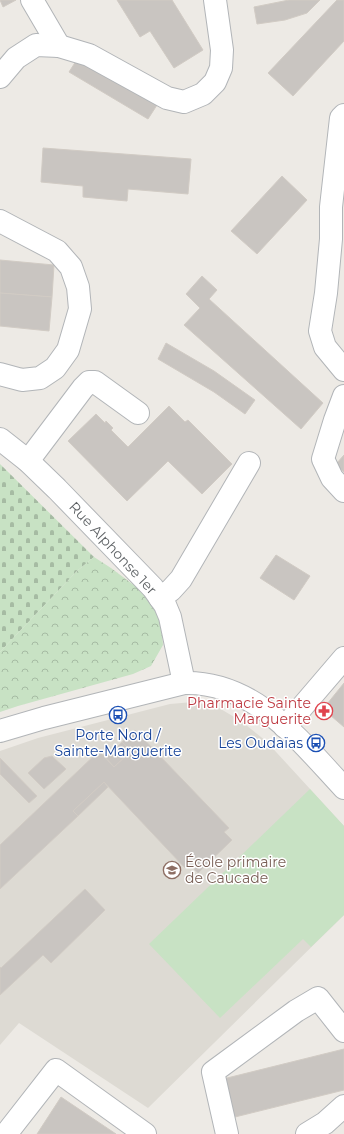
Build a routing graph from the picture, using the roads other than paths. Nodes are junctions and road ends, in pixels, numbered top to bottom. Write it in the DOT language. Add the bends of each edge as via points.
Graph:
graph roads {
  1 [pos="32,0"];
  2 [pos="215,0"];
  3 [pos="59,46"];
  4 [pos="0,77"];
  5 [pos="344,115"];
  6 [pos="0,221"];
  7 [pos="344,370"];
  8 [pos="0,374"];
  9 [pos="344,396"];
  10 [pos="138,413"];
  11 [pos="0,439"];
  12 [pos="28,461"];
  13 [pos="249,463"];
  14 [pos="344,491"];
  15 [pos="160,598"];
  16 [pos="344,658"];
  17 [pos="184,683"];
  18 [pos="286,727"];
  19 [pos="0,731"];
  20 [pos="344,788"];
  21 [pos="344,1031"];
  22 [pos="344,1106"];
  23 [pos="6,1134"];
  24 [pos="145,1134"];
  25 [pos="227,1134"];
  26 [pos="307,1134"];
  1 -- 3 [label="street"];
  2 -- 3 [label="street" via="222,50 221,68 215,82 202,94 184,102 167,98 89,55"];
  3 -- 4 [label="street" via="36,45 16,58"];
  5 -- 7 [label="street" via="341,118 331,207 331,239 320,331 325,347"];
  6 -- 8 [label="street" via="56,251 71,267 78,287 80,309 68,350 55,368 40,378 22,380"];
  9 -- 14 [label="street" via="323,460 332,478"];
  10 -- 12 [label="street" via="95,382 89,382"];
  11 -- 12 [label="street, Rue Alphonse 1er"];
  12 -- 15 [label="street, Rue Alphonse 1er"];
  13 -- 15 [label="street" via="180,579"];
  15 -- 17 [label="street, Rue Alphonse 1er" via="170,617"];
  16 -- 18 [label="street"];
  17 -- 18 [label="street" via="210,684 244,696 259,704"];
  17 -- 19 [label="street"];
  18 -- 20 [label="street"];
  21 -- 25 [label="street" via="318,998 296,1011 213,1072"];
  22 -- 26 [label="street" via="325,1124"];
  23 -- 24 [label="street" via="56,1070"];
}
